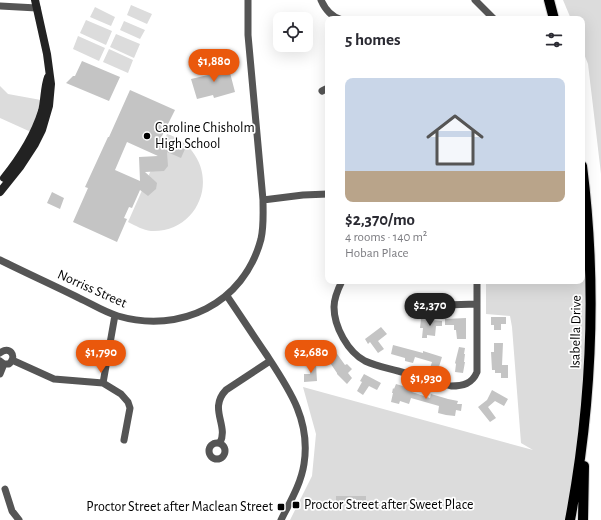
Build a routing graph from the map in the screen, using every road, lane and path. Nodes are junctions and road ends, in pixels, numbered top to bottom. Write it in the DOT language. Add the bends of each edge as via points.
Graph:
graph roads {
  1 [pos="248,0"];
  2 [pos="321,0"];
  3 [pos="474,0"];
  4 [pos="549,0"];
  5 [pos="36,4"];
  6 [pos="0,6"];
  7 [pos="334,16"];
  8 [pos="491,16"];
  9 [pos="553,16"];
  10 [pos="49,72"];
  11 [pos="0,183"];
  12 [pos="0,192"];
  13 [pos="585,192"];
  14 [pos="325,194"];
  15 [pos="263,200"];
  16 [pos="0,260"];
  17 [pos="341,284"];
  18 [pos="477,284"];
  19 [pos="227,296"];
  20 [pos="421,299"];
  21 [pos="477,304"];
  22 [pos="115,316"];
  23 [pos="0,353"];
  24 [pos="12,360"];
  25 [pos="270,360"];
  26 [pos="2,362"];
  27 [pos="0,374"];
  28 [pos="103,384"];
  29 [pos="585,426"];
  30 [pos="124,440"];
  31 [pos="220,443"];
  32 [pos="5,489"];
  33 [pos="19,520"];
  34 [pos="281,520"];
  35 [pos="570,520"];
  36 [pos="583,520"];
  1 -- 15 [label="street, Norriss Street" via="248,35"];
  2 -- 7 [label="street" via="329,13"];
  3 -- 8 [label="street"];
  4 -- 9 [label="main road"];
  5 -- 6 [label="street"];
  5 -- 10 [label="street"];
  10 -- 11 [label="street" via="42,110 34,133"];
  10 -- 12 [label="street" via="51,92 42,130 28,156"];
  13 -- 29 [label="main road, Isabella Drive" via="591,324"];
  14 -- 15 [label="street"];
  15 -- 19 [label="street, Norriss Street" via="261,238 256,254 244,276"];
  16 -- 22 [label="street, Norriss Street"];
  17 -- 21 [label="street" via="335,297 335,318 353,352 375,365 451,386 466,384 477,372"];
  18 -- 21 [label="street"];
  19 -- 22 [label="street, Norriss Street" via="204,310 176,319 146,321"];
  19 -- 25 [label="street"];
  20 -- 21 [label="street" via="445,305"];
  22 -- 28 [label="street"];
  23 -- 24 [label="street" via="4,350 9,351 13,355"];
  24 -- 26 [label="street" via="9,364"];
  24 -- 28 [label="street" via="54,379"];
  25 -- 31 [label="street" via="221,396 218,402 222,434"];
  25 -- 34 [label="street" via="296,403 304,429 306,447 300,481"];
  26 -- 27 [label="street"];
  28 -- 30 [label="street" via="121,394 128,402 130,414"];
  29 -- 35 [label="main road, Isabella Drive"];
  29 -- 36 [label="main road, Isabella Drive"];
  32 -- 33 [label="street" via="12,511"];
}
